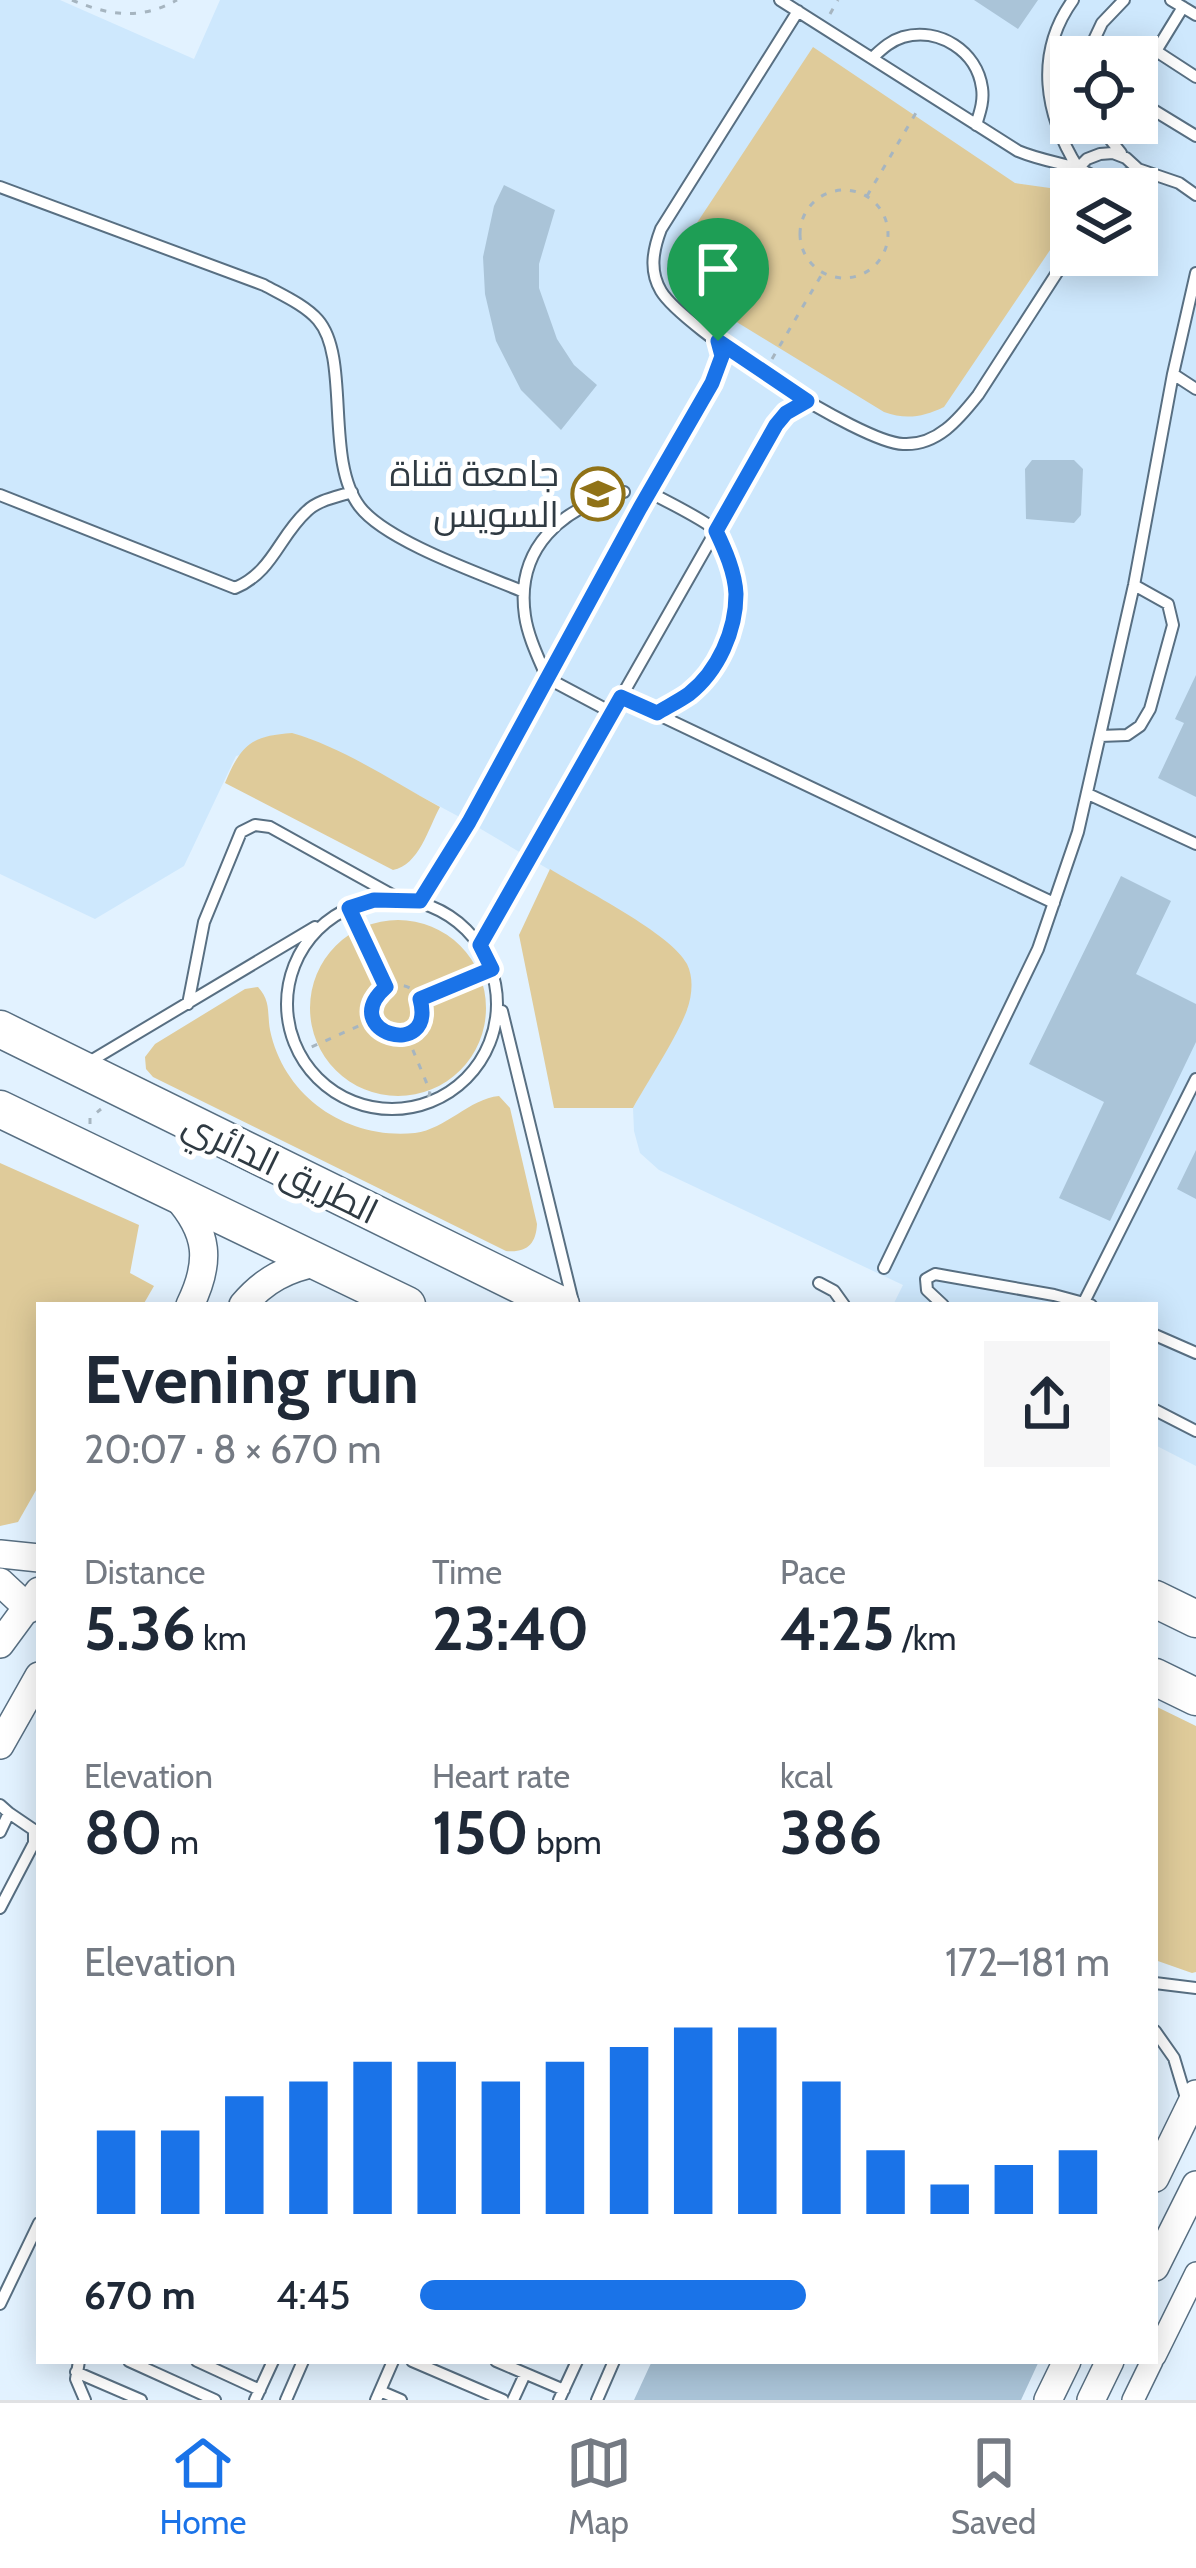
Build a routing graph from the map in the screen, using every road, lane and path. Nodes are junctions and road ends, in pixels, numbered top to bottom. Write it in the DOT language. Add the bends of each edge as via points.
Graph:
graph roads {
  1 [pos="73,0"];
  2 [pos="178,0"];
  3 [pos="780,0"];
  4 [pos="1073,0"];
  5 [pos="1124,0"];
  6 [pos="1177,3"];
  7 [pos="798,11"];
  8 [pos="1196,14"];
  9 [pos="1096,36"];
  10 [pos="1158,46"];
  11 [pos="1158,52"];
  12 [pos="872,58"];
  13 [pos="1196,77"];
  14 [pos="927,94"];
  15 [pos="1158,113"];
  16 [pos="976,125"];
  17 [pos="1196,136"];
  18 [pos="1113,144"];
  19 [pos="1126,158"];
  20 [pos="1078,167"];
  21 [pos="1136,168"];
  22 [pos="1158,176"];
  23 [pos="0,187"];
  24 [pos="1196,195"];
  25 [pos="867,196"];
  26 [pos="823,273"];
  27 [pos="1055,276"];
  28 [pos="1195,280"];
  29 [pos="718,341"];
  30 [pos="764,373"];
  31 [pos="1173,374"];
  32 [pos="1196,389"];
  33 [pos="807,401"];
  34 [pos="352,492"];
  35 [pos="624,492"];
  36 [pos="649,492"];
  37 [pos="0,495"];
  38 [pos="716,531"];
  39 [pos="1133,585"];
  40 [pos="522,591"];
  41 [pos="547,678"];
  42 [pos="621,697"];
  43 [pos="611,712"];
  44 [pos="657,713"];
  45 [pos="1100,736"];
  46 [pos="1088,794"];
  47 [pos="1196,844"];
  48 [pos="399,899"];
  49 [pos="420,901"];
  50 [pos="1054,903"];
  51 [pos="349,908"];
  52 [pos="334,916"];
  53 [pos="480,945"];
  54 [pos="492,969"];
  55 [pos="386,987"];
  56 [pos="498,997"];
  57 [pos="420,999"];
  58 [pos="188,1004"];
  59 [pos="374,1020"];
  60 [pos="0,1029"];
  61 [pos="406,1034"];
  62 [pos="298,1053"];
  63 [pos="79,1068"];
  64 [pos="1196,1079"];
  65 [pos="427,1105"];
  66 [pos="0,1109"];
  67 [pos="176,1196"];
  68 [pos="320,1262"];
  69 [pos="884,1268"];
  70 [pos="819,1283"];
  71 [pos="200,1302"];
  72 [pos="245,1302"];
  73 [pos="400,1302"];
  74 [pos="555,1302"];
  75 [pos="573,1302"];
  76 [pos="842,1302"];
  77 [pos="940,1302"];
  78 [pos="1078,1302"];
  79 [pos="1089,1302"];
  80 [pos="1158,1336"];
  81 [pos="1196,1353"];
  82 [pos="1158,1412"];
  83 [pos="1196,1431"];
  84 [pos="0,1554"];
  85 [pos="36,1558"];
  86 [pos="0,1582"];
  87 [pos="34,1600"];
  88 [pos="1158,1600"];
  89 [pos="1196,1619"];
  90 [pos="0,1644"];
  91 [pos="1158,1678"];
  92 [pos="36,1686"];
  93 [pos="1196,1697"];
  94 [pos="0,1745"];
  95 [pos="5,1809"];
  96 [pos="0,1832"];
  97 [pos="0,1908"];
  98 [pos="1158,1983"];
  99 [pos="1196,1988"];
  100 [pos="1158,2035"];
  101 [pos="1193,2101"];
  102 [pos="1158,2172"];
  103 [pos="1196,2185"];
  104 [pos="36,2228"];
  105 [pos="1158,2258"];
  106 [pos="1196,2273"];
  107 [pos="3,2287"];
  108 [pos="0,2305"];
  109 [pos="1158,2350"];
  110 [pos="136,2364"];
  111 [pos="202,2364"];
  112 [pos="269,2364"];
  113 [pos="302,2364"];
  114 [pos="392,2364"];
  115 [pos="419,2364"];
  116 [pos="503,2364"];
  117 [pos="576,2364"];
  118 [pos="613,2364"];
  119 [pos="1065,2364"];
  120 [pos="1109,2364"];
  121 [pos="1151,2364"];
  122 [pos="78,2366"];
  123 [pos="525,2374"];
  124 [pos="257,2395"];
  125 [pos="562,2395"];
  126 [pos="378,2396"];
  127 [pos="86,2400"];
  128 [pos="141,2400"];
  129 [pos="215,2400"];
  130 [pos="286,2400"];
  131 [pos="401,2400"];
  132 [pos="503,2400"];
  133 [pos="513,2400"];
  134 [pos="597,2400"];
  135 [pos="1048,2400"];
  136 [pos="1091,2400"];
  137 [pos="1133,2400"];
  1 -- 2 [label="path" via="128,16"];
  3 -- 7 [label="lane"];
  4 -- 20 [label="lane" via="1057,29 1048,83 1062,142"];
  5 -- 9 [label="lane"];
  6 -- 8 [label="lane"];
  6 -- 10 [label="lane"];
  7 -- 12 [label="lane"];
  7 -- 29 [label="lane" via="653,249 662,292"];
  11 -- 13 [label="lane"];
  12 -- 14 [label="lane"];
  12 -- 16 [label="lane" via="905,36 945,39 962,50 982,84"];
  14 -- 16 [label="lane"];
  14 -- 25 [label="path"];
  15 -- 17 [label="lane"];
  16 -- 20 [label="lane" via="1037,160"];
  18 -- 19 [label="lane"];
  19 -- 20 [label="lane" via="1100,154"];
  19 -- 21 [label="lane"];
  22 -- 24 [label="lane"];
  23 -- 34 [label="lane" via="265,285 320,322 333,357"];
  25 -- 26 [label="path" via="889,234 879,262 853,278"];
  25 -- 26 [label="path" via="839,190 806,212 800,239"];
  26 -- 30 [label="path"];
  27 -- 33 [label="lane" via="978,395 926,442 871,437"];
  28 -- 31 [label="lane"];
  29 -- 30 [label="lane"];
  29 -- 36 [label="lane" via="718,371"];
  30 -- 33 [label="lane"];
  31 -- 32 [label="lane"];
  31 -- 39 [label="lane"];
  33 -- 38 [label="lane" via="776,425"];
  34 -- 37 [label="lane" via="307,511 258,576 235,589"];
  34 -- 40 [label="lane" via="363,512 398,537"];
  35 -- 40 [label="lane" via="569,513 548,533"];
  36 -- 38 [label="lane"];
  36 -- 41 [label="lane"];
  38 -- 42 [label="lane"];
  38 -- 44 [label="lane" via="736,592 730,631 716,665"];
  39 -- 45 [label="lane"];
  39 -- 45 [label="lane" via="1168,604 1173,625 1140,726"];
  40 -- 41 [label="lane"];
  41 -- 43 [label="lane"];
  41 -- 49 [label="lane"];
  42 -- 43 [label="lane"];
  42 -- 44 [label="lane"];
  43 -- 53 [label="lane"];
  44 -- 50 [label="lane"];
  45 -- 46 [label="lane"];
  46 -- 47 [label="lane"];
  46 -- 50 [label="lane"];
  48 -- 49 [label="lane"];
  48 -- 51 [label="lane"];
  48 -- 58 [label="lane" via="255,825 241,832 204,922"];
  49 -- 53 [label="lane"];
  50 -- 69 [label="lane"];
  51 -- 52 [label="lane"];
  51 -- 55 [label="path"];
  52 -- 58 [label="lane"];
  52 -- 62 [label="lane" via="302,950 287,993"];
  53 -- 54 [label="lane"];
  54 -- 56 [label="lane"];
  54 -- 57 [label="path"];
  55 -- 57 [label="path" via="406,986"];
  55 -- 59 [label="path" via="373,1003"];
  56 -- 65 [label="lane" via="488,1051 452,1093"];
  56 -- 75 [label="lane"];
  57 -- 61 [label="path" via="421,1021"];
  58 -- 63 [label="lane"];
  59 -- 61 [label="path" via="384,1032"];
  59 -- 62 [label="path"];
  60 -- 63 [label="main road, الطريق الدائري"];
  61 -- 65 [label="path" via="430,1091"];
  62 -- 65 [label="lane" via="316,1078 367,1108"];
  63 -- 74 [label="main road, الطريق الدائري"];
  64 -- 79 [label="lane"];
  66 -- 67 [label="main road, الطريق الدائري"];
  67 -- 68 [label="main road, الطريق الدائري"];
  67 -- 71 [label="street" via="201,1234"];
  68 -- 72 [label="street" via="268,1280"];
  68 -- 73 [label="main road, الطريق الدائري"];
  70 -- 76 [label="lane"];
  77 -- 78 [label="lane" via="927,1290 935,1274"];
  80 -- 81 [label="lane"];
  82 -- 83 [label="lane"];
  84 -- 85 [label="street"];
  86 -- 87 [label="street"];
  87 -- 90 [label="street"];
  88 -- 89 [label="main road"];
  91 -- 93 [label="main road"];
  92 -- 94 [label="street"];
  95 -- 96 [label="lane"];
  95 -- 97 [label="lane" via="34,1830 34,1843"];
  98 -- 99 [label="lane"];
  100 -- 101 [label="lane"];
  101 -- 102 [label="street"];
  103 -- 105 [label="street"];
  104 -- 107 [label="lane"];
  106 -- 109 [label="street"];
  107 -- 108 [label="lane"];
  110 -- 129 [label="lane"];
  111 -- 124 [label="lane"];
  112 -- 124 [label="lane"];
  113 -- 130 [label="lane"];
  114 -- 126 [label="lane"];
  115 -- 132 [label="lane"];
  116 -- 123 [label="lane"];
  117 -- 125 [label="lane"];
  118 -- 134 [label="lane"];
  119 -- 135 [label="street"];
  120 -- 136 [label="street"];
  121 -- 137 [label="street"];
  122 -- 127 [label="lane"];
  122 -- 128 [label="lane"];
  123 -- 125 [label="lane"];
  123 -- 133 [label="lane"];
  126 -- 131 [label="lane"];
}
